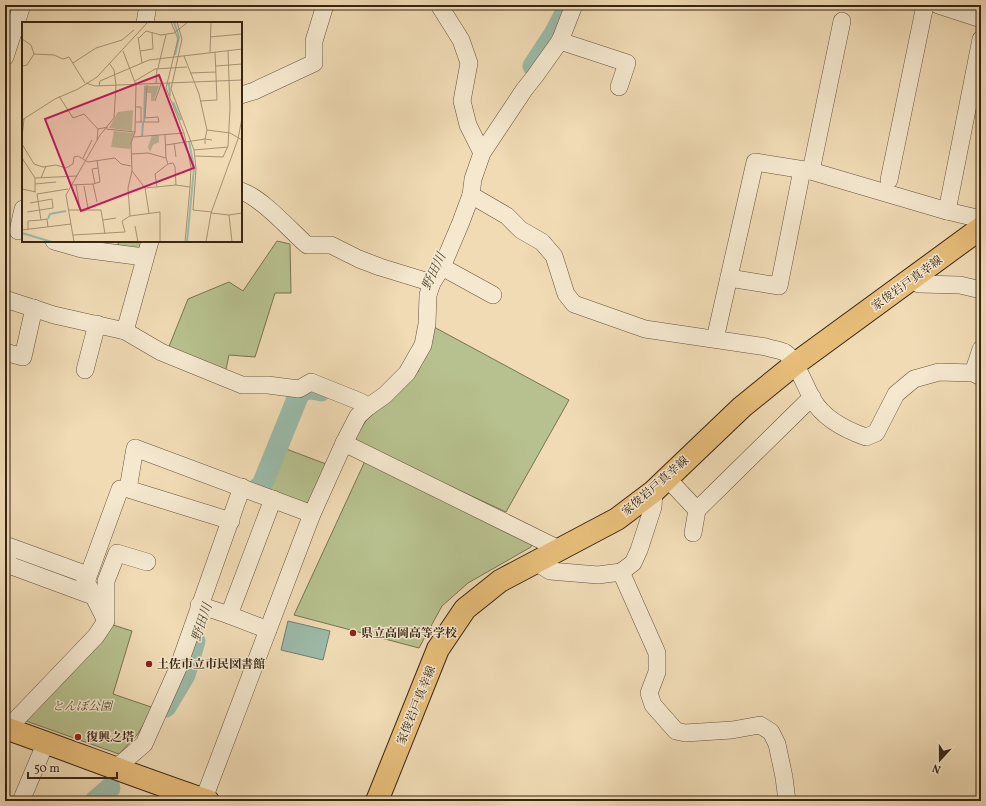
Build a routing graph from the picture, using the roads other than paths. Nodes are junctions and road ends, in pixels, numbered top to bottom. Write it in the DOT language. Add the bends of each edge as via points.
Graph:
graph roads {
  1 [pos="22,5"];
  2 [pos="148,5"];
  3 [pos="325,5"];
  4 [pos="439,5"];
  5 [pos="574,5"];
  6 [pos="925,5"];
  7 [pos="938,5"];
  8 [pos="981,19"];
  9 [pos="842,21"];
  10 [pos="145,22"];
  11 [pos="981,39"];
  12 [pos="560,41"];
  13 [pos="5,57"];
  14 [pos="619,87"];
  15 [pos="242,94"];
  16 [pos="482,153"];
  17 [pos="806,170"];
  18 [pos="889,180"];
  19 [pos="242,191"];
  20 [pos="471,195"];
  21 [pos="947,211"];
  22 [pos="22,212"];
  23 [pos="981,219"];
  24 [pos="981,228"];
  25 [pos="15,230"];
  26 [pos="61,242"];
  27 [pos="83,245"];
  28 [pos="147,249"];
  29 [pos="442,267"];
  30 [pos="729,278"];
  31 [pos="911,280"];
  32 [pos="432,283"];
  33 [pos="981,290"];
  34 [pos="493,294"];
  35 [pos="5,300"];
  36 [pos="34,308"];
  37 [pos="97,324"];
  38 [pos="125,331"];
  39 [pos="715,339"];
  40 [pos="981,349"];
  41 [pos="5,352"];
  42 [pos="796,364"];
  43 [pos="85,370"];
  44 [pos="977,375"];
  45 [pos="812,398"];
  46 [pos="368,407"];
  47 [pos="344,443"];
  48 [pos="660,484"];
  49 [pos="242,487"];
  50 [pos="120,489"];
  51 [pos="273,499"];
  52 [pos="697,510"];
  53 [pos="312,514"];
  54 [pos="231,521"];
  55 [pos="693,534"];
  56 [pos="559,549"];
  57 [pos="147,562"];
  58 [pos="536,562"];
  59 [pos="7,564"];
  60 [pos="621,572"];
  61 [pos="90,589"];
  62 [pos="214,610"];
  63 [pos="106,621"];
  64 [pos="268,630"];
  65 [pos="6,728"];
  66 [pos="46,742"];
  67 [pos="116,768"];
  68 [pos="204,800"];
  69 [pos="21,801"];
  70 [pos="377,801"];
  71 [pos="787,801"];
  1 -- 13 [label="street"];
  2 -- 10 [label="street"];
  3 -- 15 [label="street" via="314,41 314,63 254,91"];
  4 -- 16 [label="street" via="461,40 469,64 462,101 468,125"];
  5 -- 12 [label="street"];
  6 -- 18 [label="street"];
  7 -- 8 [label="street"];
  9 -- 17 [label="street"];
  11 -- 21 [label="street"];
  12 -- 14 [label="street" via="627,63"];
  12 -- 16 [label="street"];
  16 -- 20 [label="street" via="473,179"];
  17 -- 21 [label="street"];
  17 -- 30 [label="street" via="778,286"];
  17 -- 30 [label="street" via="755,162"];
  19 -- 32 [label="street" via="261,203 307,245 331,245 380,267"];
  20 -- 29 [label="street"];
  20 -- 39 [label="street" via="507,216 521,230 542,242 554,256 566,294 574,304 645,329"];
  21 -- 23 [label="street"];
  22 -- 25 [label="street"];
  24 -- 31 [label="main road, 家俊岩戸真幸線"];
  26 -- 27 [label="street"];
  27 -- 28 [label="street"];
  28 -- 38 [label="street"];
  29 -- 32 [label="street"];
  29 -- 34 [label="street"];
  30 -- 39 [label="street"];
  31 -- 33 [label="street" via="918,284 960,285"];
  31 -- 42 [label="main road, 家俊岩戸真幸線"];
  32 -- 46 [label="street" via="428,295 423,345 407,373 385,395"];
  35 -- 36 [label="street"];
  36 -- 37 [label="street"];
  36 -- 41 [label="street" via="23,357"];
  37 -- 38 [label="street"];
  37 -- 43 [label="street"];
  38 -- 46 [label="street" via="161,352 242,385 299,389 311,382"];
  39 -- 42 [label="street" via="766,347 785,353"];
  40 -- 44 [label="street"];
  42 -- 45 [label="street"];
  42 -- 48 [label="main road, 家俊岩戸真幸線" via="742,406"];
  44 -- 45 [label="street" via="939,372 914,379 896,394 876,432 866,437 850,432 825,415"];
  45 -- 52 [label="street"];
  46 -- 47 [label="street" via="358,416"];
  47 -- 53 [label="street"];
  47 -- 56 [label="street"];
  48 -- 52 [label="street"];
  48 -- 56 [label="main road, 家俊岩戸真幸線" via="617,519"];
  48 -- 60 [label="street" via="639,550 633,563"];
  49 -- 51 [label="street"];
  49 -- 54 [label="street"];
  49 -- 54 [label="street" via="135,448 128,489"];
  50 -- 61 [label="street"];
  51 -- 53 [label="street"];
  51 -- 62 [label="street"];
  52 -- 55 [label="street"];
  53 -- 64 [label="street"];
  54 -- 62 [label="street"];
  56 -- 58 [label="main road, 家俊岩戸真幸線"];
  57 -- 63 [label="street" via="117,553 106,581"];
  58 -- 60 [label="street" via="550,571 598,574"];
  58 -- 70 [label="main road, 家俊岩戸真幸線" via="500,581 465,609 438,649"];
  59 -- 61 [label="street"];
  60 -- 71 [label="street" via="657,653 657,672 649,693 653,705 676,731 685,733 760,726 771,732 777,744"];
  61 -- 63 [label="street"];
  62 -- 64 [label="street"];
  62 -- 67 [label="street" via="178,668 144,744"];
  63 -- 65 [label="street" via="96,636"];
  64 -- 68 [label="street"];
  65 -- 66 [label="main road"];
  66 -- 67 [label="main road"];
  66 -- 69 [label="street"];
  67 -- 68 [label="main road"];
}
